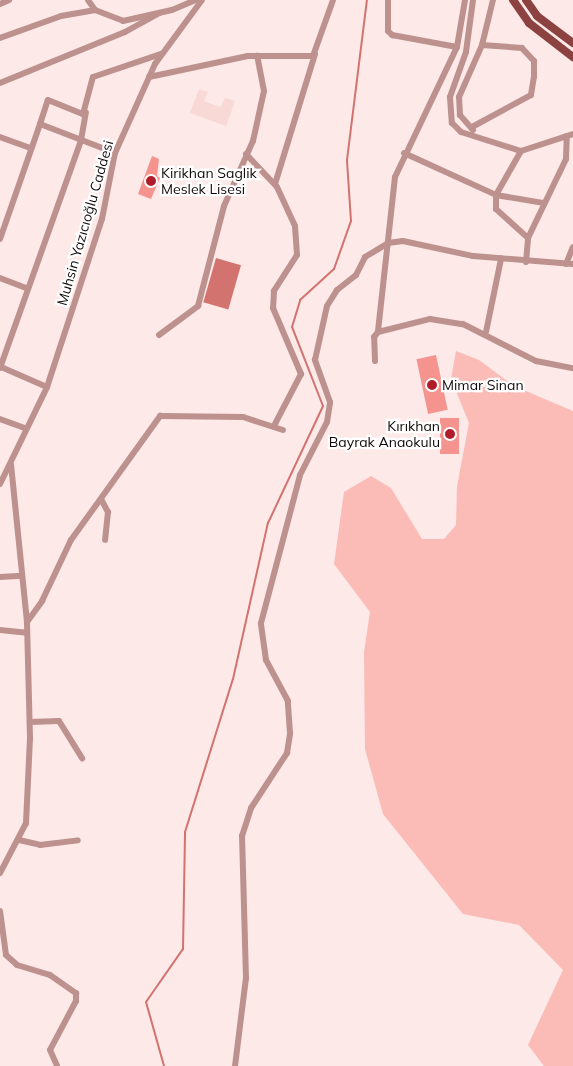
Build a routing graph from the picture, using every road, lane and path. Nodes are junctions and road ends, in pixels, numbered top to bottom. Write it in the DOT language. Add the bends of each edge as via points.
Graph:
graph roads {
  1 [pos="9,0"];
  2 [pos="88,0"];
  3 [pos="194,0"];
  4 [pos="202,0"];
  5 [pos="333,0"];
  6 [pos="388,0"];
  7 [pos="465,0"];
  8 [pos="472,0"];
  9 [pos="494,0"];
  10 [pos="513,0"];
  11 [pos="526,0"];
  12 [pos="0,4"];
  13 [pos="95,10"];
  14 [pos="159,13"];
  15 [pos="0,38"];
  16 [pos="573,43"];
  17 [pos="482,46"];
  18 [pos="457,47"];
  19 [pos="161,54"];
  20 [pos="315,54"];
  21 [pos="257,56"];
  22 [pos="573,57"];
  23 [pos="149,77"];
  24 [pos="0,83"];
  25 [pos="86,112"];
  26 [pos="40,124"];
  27 [pos="472,127"];
  28 [pos="476,135"];
  29 [pos="570,135"];
  30 [pos="0,137"];
  31 [pos="81,140"];
  32 [pos="31,148"];
  33 [pos="521,151"];
  34 [pos="115,153"];
  35 [pos="404,153"];
  36 [pos="246,154"];
  37 [pos="569,160"];
  38 [pos="274,184"];
  39 [pos="496,195"];
  40 [pos="544,203"];
  41 [pos="528,238"];
  42 [pos="0,239"];
  43 [pos="388,243"];
  44 [pos="573,247"];
  45 [pos="501,259"];
  46 [pos="526,262"];
  47 [pos="570,264"];
  48 [pos="0,278"];
  49 [pos="28,289"];
  50 [pos="378,332"];
  51 [pos="486,332"];
  52 [pos="159,336"];
  53 [pos="375,361"];
  54 [pos="0,367"];
  55 [pos="573,368"];
  56 [pos="47,388"];
  57 [pos="0,419"];
  58 [pos="276,424"];
  59 [pos="25,428"];
  60 [pos="284,430"];
  61 [pos="11,463"];
  62 [pos="0,484"];
  63 [pos="101,499"];
  64 [pos="105,540"];
  65 [pos="22,576"];
  66 [pos="0,577"];
  67 [pos="27,622"];
  68 [pos="0,630"];
  69 [pos="27,632"];
  70 [pos="30,722"];
  71 [pos="82,758"];
  72 [pos="19,840"];
  73 [pos="78,840"];
  74 [pos="0,873"];
  75 [pos="0,911"];
  76 [pos="57,1066"];
  77 [pos="235,1066"];
  1 -- 12 [label="street"];
  2 -- 13 [label="street"];
  3 -- 14 [label="street"];
  4 -- 19 [label="street, Muhsin Yazıcıoğlu Caddesi"];
  5 -- 20 [label="street"];
  6 -- 18 [label="street" via="388,31 392,34"];
  7 -- 18 [label="street"];
  8 -- 28 [label="street" via="466,52 448,109 461,132"];
  9 -- 17 [label="street"];
  10 -- 22 [label="main road" via="530,23"];
  11 -- 16 [label="main road" via="537,16"];
  13 -- 14 [label="street" via="123,21"];
  13 -- 15 [label="street" via="53,18"];
  14 -- 24 [label="street" via="125,32"];
  17 -- 27 [label="street" via="459,97 460,116"];
  17 -- 27 [label="street" via="522,48 534,61 534,77 531,95"];
  18 -- 35 [label="street"];
  19 -- 23 [label="street, Muhsin Yazıcıoğlu Caddesi"];
  19 -- 25 [label="street" via="93,77"];
  20 -- 21 [label="street"];
  20 -- 38 [label="street"];
  21 -- 23 [label="street"];
  21 -- 36 [label="street" via="264,91"];
  23 -- 34 [label="street, Muhsin Yazıcıoğlu Caddesi"];
  25 -- 26 [label="street" via="48,100"];
  25 -- 31 [label="street"];
  26 -- 31 [label="street"];
  26 -- 32 [label="street"];
  27 -- 28 [label="street"];
  28 -- 33 [label="street"];
  29 -- 33 [label="street"];
  29 -- 37 [label="street"];
  30 -- 32 [label="street"];
  31 -- 34 [label="street"];
  31 -- 49 [label="street"];
  32 -- 42 [label="street"];
  33 -- 39 [label="street"];
  34 -- 56 [label="street, Muhsin Yazıcıoğlu Caddesi" via="102,219"];
  35 -- 39 [label="street"];
  35 -- 43 [label="street" via="394,177"];
  36 -- 38 [label="street"];
  36 -- 52 [label="street" via="224,206 198,306"];
  37 -- 40 [label="street"];
  38 -- 58 [label="street" via="295,226 297,255 274,291 273,308 301,374"];
  39 -- 40 [label="street"];
  39 -- 41 [label="street" via="499,213"];
  40 -- 41 [label="street"];
  41 -- 46 [label="street"];
  43 -- 45 [label="street" via="403,240"];
  43 -- 50 [label="street"];
  43 -- 77 [label="street" via="365,258 356,275 337,290 328,306 315,360 330,402 327,422 300,476 261,623 266,660 288,700 290,733 288,753 251,808 242,836 246,978"];
  44 -- 47 [label="street"];
  45 -- 46 [label="street"];
  45 -- 51 [label="street"];
  46 -- 47 [label="street"];
  48 -- 49 [label="street"];
  49 -- 54 [label="street"];
  50 -- 51 [label="street" via="430,319"];
  50 -- 53 [label="street" via="374,337"];
  51 -- 55 [label="street" via="536,361"];
  54 -- 56 [label="street"];
  56 -- 59 [label="street, Muhsin Yazıcıoğlu Caddesi"];
  57 -- 59 [label="street"];
  58 -- 60 [label="street"];
  58 -- 63 [label="street" via="243,417 160,416"];
  59 -- 61 [label="street, Muhsin Yazıcıoğlu Caddesi"];
  61 -- 62 [label="street, Muhsin Yazıcıoğlu Caddesi"];
  61 -- 65 [label="street"];
  63 -- 64 [label="street" via="108,512"];
  63 -- 67 [label="street" via="62,553 42,601"];
  65 -- 66 [label="street"];
  65 -- 67 [label="street"];
  67 -- 69 [label="street"];
  68 -- 69 [label="street"];
  69 -- 70 [label="street"];
  70 -- 71 [label="street" via="59,721"];
  70 -- 72 [label="street" via="26,823"];
  72 -- 73 [label="street" via="40,845"];
  72 -- 74 [label="street"];
  75 -- 76 [label="street" via="6,954 18,965 50,975 76,993 76,1001 50,1050"];
}
